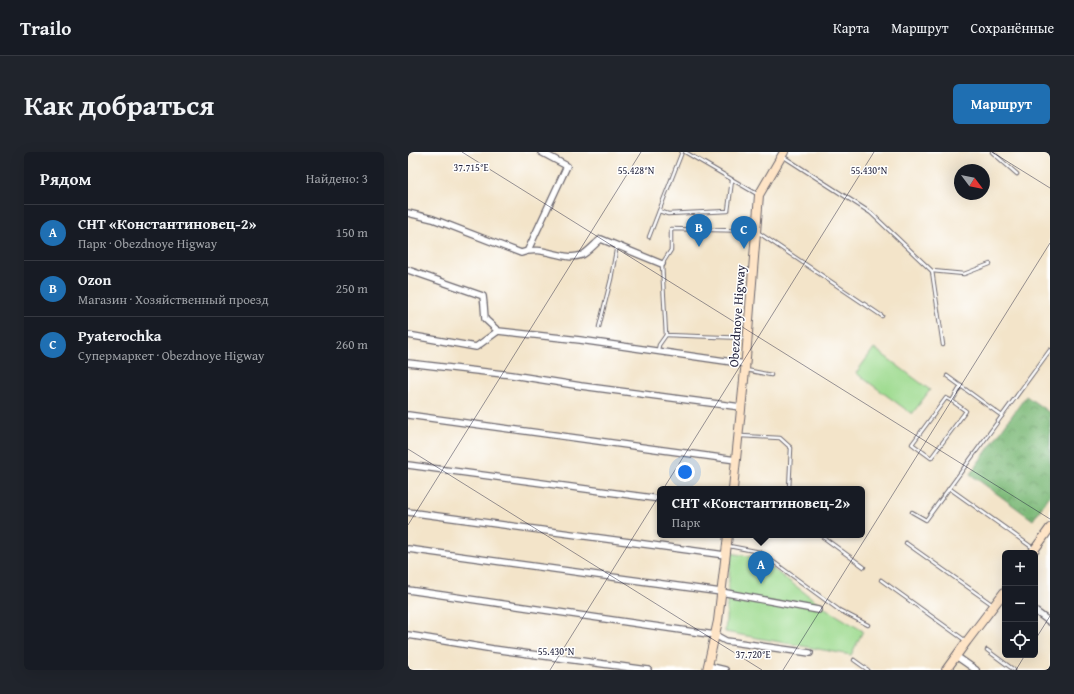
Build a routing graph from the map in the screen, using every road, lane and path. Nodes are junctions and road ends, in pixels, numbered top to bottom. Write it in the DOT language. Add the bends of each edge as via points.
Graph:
graph roads {
  1 [pos="541,152"];
  2 [pos="683,152"];
  3 [pos="992,152"];
  4 [pos="783,154"];
  5 [pos="1017,174"];
  6 [pos="732,180"];
  7 [pos="759,196"];
  8 [pos="659,211"];
  9 [pos="408,213"];
  10 [pos="756,231"];
  11 [pos="648,237"];
  12 [pos="617,245"];
  13 [pos="528,250"];
  14 [pos="662,264"];
  15 [pos="990,264"];
  16 [pos="408,270"];
  17 [pos="932,271"];
  18 [pos="882,316"];
  19 [pos="599,327"];
  20 [pos="498,331"];
  21 [pos="408,335"];
  22 [pos="666,335"];
  23 [pos="748,338"];
  24 [pos="943,345"];
  25 [pos="1050,350"];
  26 [pos="658,351"];
  27 [pos="408,363"];
  28 [pos="746,367"];
  29 [pos="771,375"];
  30 [pos="947,376"];
  31 [pos="961,386"];
  32 [pos="952,401"];
  33 [pos="741,407"];
  34 [pos="408,415"];
  35 [pos="1002,416"];
  36 [pos="738,436"];
  37 [pos="736,460"];
  38 [pos="408,465"];
  39 [pos="733,486"];
  40 [pos="789,486"];
  41 [pos="949,488"];
  42 [pos="657,499"];
  43 [pos="408,512"];
  44 [pos="912,512"];
  45 [pos="1050,529"];
  46 [pos="727,538"];
  47 [pos="824,538"];
  48 [pos="906,543"];
  49 [pos="726,546"];
  50 [pos="408,549"];
  51 [pos="1033,550"];
  52 [pos="1035,550"];
  53 [pos="726,555"];
  54 [pos="864,567"];
  55 [pos="881,580"];
  56 [pos="408,590"];
  57 [pos="721,592"];
  58 [pos="1002,595"];
  59 [pos="994,605"];
  60 [pos="818,610"];
  61 [pos="1038,613"];
  62 [pos="1050,622"];
  63 [pos="868,625"];
  64 [pos="408,635"];
  65 [pos="715,635"];
  66 [pos="967,641"];
  67 [pos="987,650"];
  68 [pos="810,653"];
  69 [pos="956,656"];
  70 [pos="854,660"];
  71 [pos="707,668"];
  72 [pos="648,670"];
  73 [pos="725,670"];
  74 [pos="868,670"];
  75 [pos="946,670"];
  76 [pos="976,670"];
  77 [pos="1014,670"];
  1 -- 13 [label="street" via="567,166"];
  2 -- 6 [label="lane"];
  2 -- 8 [label="lane"];
  3 -- 5 [label="lane"];
  4 -- 7 [label="main road, Obezdnoye Higway"];
  4 -- 17 [label="lane" via="871,214"];
  6 -- 7 [label="lane"];
  6 -- 8 [label="lane" via="728,211 668,214"];
  7 -- 10 [label="main road, Obezdnoye Higway"];
  8 -- 11 [label="lane"];
  9 -- 13 [label="street" via="433,219 521,253"];
  10 -- 14 [label="lane" via="671,229 671,250"];
  10 -- 18 [label="lane"];
  10 -- 23 [label="main road, Obezdnoye Higway"];
  12 -- 13 [label="street" via="601,239 583,255 567,257"];
  12 -- 14 [label="street"];
  12 -- 19 [label="lane"];
  14 -- 22 [label="lane"];
  15 -- 17 [label="lane" via="964,274"];
  16 -- 20 [label="street" via="482,296 485,319"];
  17 -- 24 [label="lane"];
  20 -- 21 [label="street" via="476,347"];
  20 -- 26 [label="street"];
  22 -- 23 [label="lane"];
  22 -- 26 [label="lane"];
  23 -- 28 [label="main road, Obezdnoye Higway"];
  25 -- 35 [label="lane"];
  26 -- 28 [label="street"];
  27 -- 33 [label="street"];
  28 -- 29 [label="lane"];
  28 -- 33 [label="main road, Obezdnoye Higway"];
  30 -- 31 [label="lane"];
  31 -- 32 [label="lane"];
  31 -- 35 [label="lane"];
  32 -- 32 [label="lane" via="946,398 912,444 931,458 966,411"];
  33 -- 36 [label="main road, Obezdnoye Higway"];
  34 -- 37 [label="street"];
  35 -- 41 [label="lane"];
  36 -- 37 [label="main road, Obezdnoye Higway"];
  36 -- 40 [label="lane" via="780,438 791,448"];
  37 -- 39 [label="main road, Obezdnoye Higway"];
  38 -- 42 [label="street"];
  41 -- 44 [label="lane" via="926,520"];
  41 -- 51 [label="lane"];
  43 -- 53 [label="street"];
  45 -- 52 [label="main road"];
  46 -- 49 [label="main road"];
  47 -- 54 [label="lane"];
  48 -- 59 [label="lane"];
  49 -- 53 [label="main road"];
  49 -- 63 [label="lane" via="760,552 839,610"];
  50 -- 57 [label="street"];
  53 -- 57 [label="main road"];
  55 -- 66 [label="lane"];
  56 -- 65 [label="street"];
  57 -- 60 [label="street"];
  57 -- 65 [label="main road"];
  58 -- 59 [label="main road"];
  59 -- 66 [label="main road"];
  61 -- 62 [label="street"];
  64 -- 72 [label="street"];
  65 -- 68 [label="street" via="726,641"];
  65 -- 71 [label="main road"];
  66 -- 69 [label="main road"];
  67 -- 77 [label="lane"];
  69 -- 75 [label="main road"];
  69 -- 76 [label="street"];
  70 -- 74 [label="lane"];
  71 -- 73 [label="street"];
}
